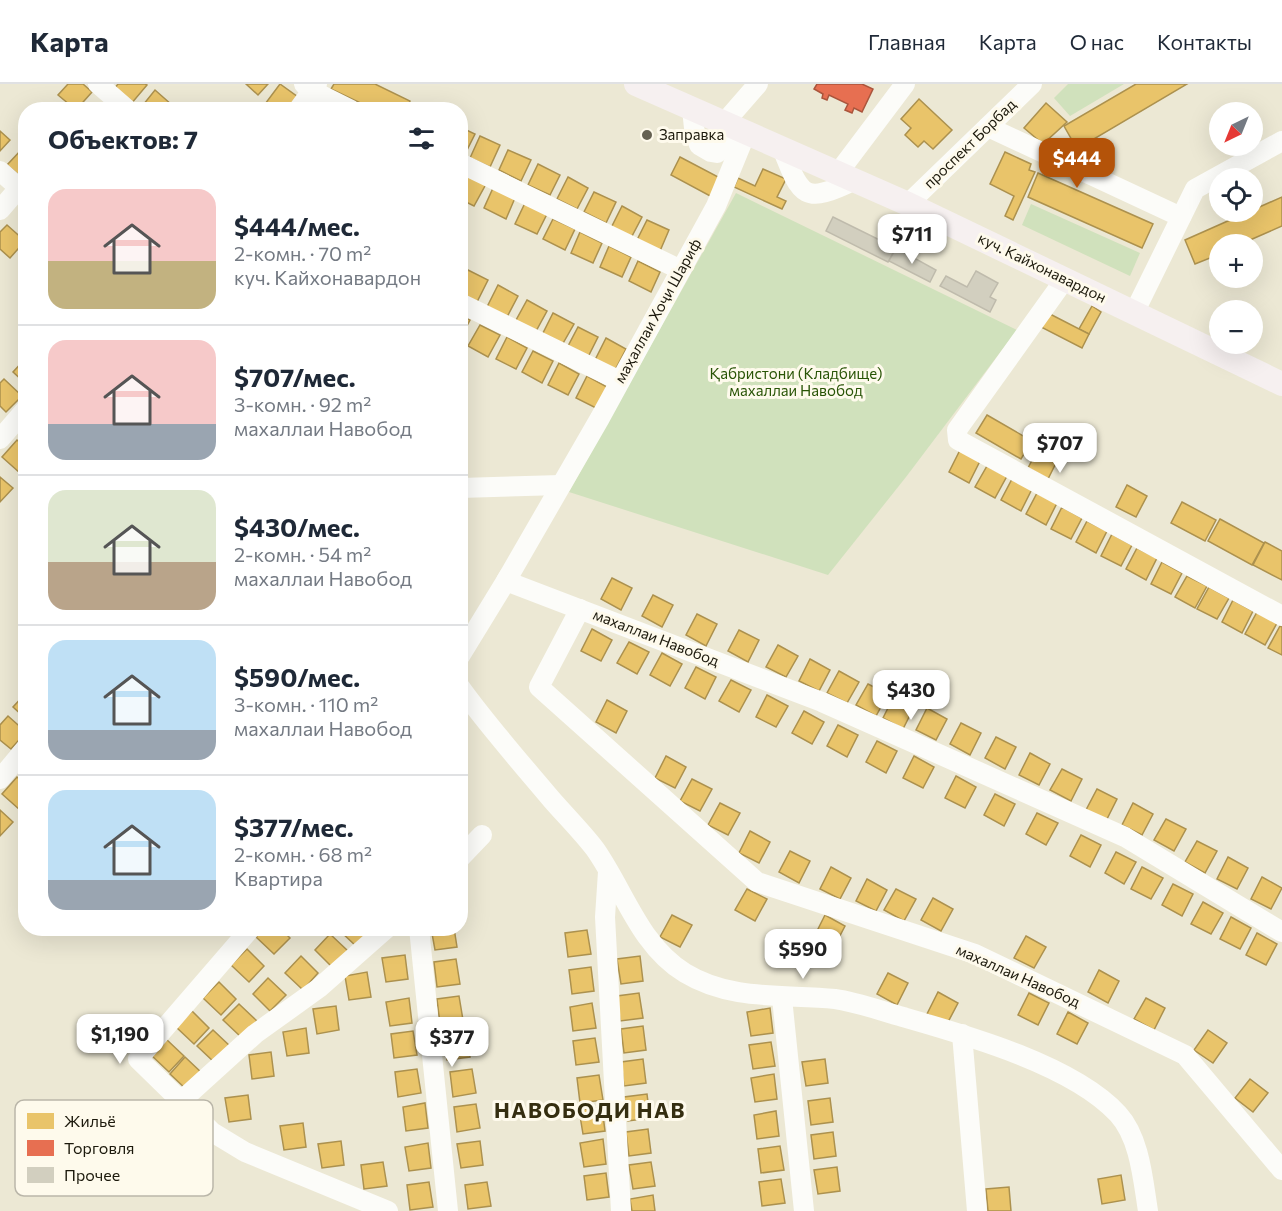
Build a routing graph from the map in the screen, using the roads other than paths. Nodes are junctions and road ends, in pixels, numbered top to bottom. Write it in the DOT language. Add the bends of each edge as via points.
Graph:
graph roads {
  1 [pos="98,84"];
  2 [pos="636,84"];
  3 [pos="758,84"];
  4 [pos="905,84"];
  5 [pos="1032,84"];
  6 [pos="311,86"];
  7 [pos="119,102"];
  8 [pos="302,102"];
  9 [pos="338,102"];
  10 [pos="692,109"];
  11 [pos="988,127"];
  12 [pos="737,128"];
  13 [pos="1282,141"];
  14 [pos="468,167"];
  15 [pos="0,171"];
  16 [pos="846,176"];
  17 [pos="18,187"];
  18 [pos="18,194"];
  19 [pos="908,204"];
  20 [pos="0,210"];
  21 [pos="1181,217"];
  22 [pos="681,270"];
  23 [pos="1065,279"];
  24 [pos="468,307"];
  25 [pos="1134,313"];
  26 [pos="620,381"];
  27 [pos="1282,384"];
  28 [pos="18,418"];
  29 [pos="0,439"];
  30 [pos="561,485"];
  31 [pos="468,488"];
  32 [pos="507,578"];
  33 [pos="580,609"];
  34 [pos="1282,616"];
  35 [pos="468,643"];
  36 [pos="468,697"];
  37 [pos="18,758"];
  38 [pos="0,779"];
  39 [pos="482,836"];
  40 [pos="468,850"];
  41 [pos="608,872"];
  42 [pos="1282,932"];
  43 [pos="245,936"];
  44 [pos="378,936"];
  45 [pos="420,936"];
  46 [pos="782,998"];
  47 [pos="962,1034"];
  48 [pos="180,1100"];
  49 [pos="182,1100"];
  50 [pos="213,1133"];
  51 [pos="1282,1170"];
  52 [pos="388,1211"];
  53 [pos="448,1211"];
  54 [pos="621,1211"];
  55 [pos="804,1211"];
  56 [pos="977,1211"];
  57 [pos="1148,1211"];
  1 -- 7 [label="street"];
  2 -- 10 [label="main road, куч. Кайхонавардон"];
  3 -- 12 [label="street"];
  4 -- 16 [label="street"];
  5 -- 11 [label="street, проспект Борбад"];
  6 -- 8 [label="street"];
  6 -- 9 [label="street"];
  10 -- 12 [label="main road, куч. Кайхонавардон"];
  10 -- 12 [label="street" via="699,145 711,152 725,147"];
  11 -- 19 [label="street, проспект Борбад"];
  11 -- 21 [label="street"];
  12 -- 16 [label="main road, куч. Кайхонавардон"];
  12 -- 22 [label="street, маҳаллаи Хоҷи Шариф" via="716,206"];
  13 -- 21 [label="street" via="1195,189"];
  14 -- 22 [label="street"];
  15 -- 17 [label="street"];
  16 -- 19 [label="main road, куч. Кайхонавардон"];
  18 -- 20 [label="street"];
  19 -- 23 [label="main road, куч. Кайхонавардон"];
  21 -- 25 [label="street"];
  22 -- 26 [label="street, маҳаллаи Хоҷи Шариф"];
  23 -- 25 [label="main road, куч. Кайхонавардон"];
  23 -- 34 [label="street" via="957,430 958,440"];
  24 -- 26 [label="street"];
  25 -- 27 [label="main road, куч. Кайхонавардон"];
  26 -- 30 [label="street, маҳаллаи Хоҷи Шариф"];
  28 -- 29 [label="street"];
  30 -- 31 [label="street"];
  30 -- 32 [label="street, маҳаллаи Хоҷи Шариф"];
  32 -- 33 [label="street, махаллаи Навобод"];
  32 -- 35 [label="street, маҳаллаи Хоҷи Шариф"];
  33 -- 42 [label="street, махаллаи Навобод" via="822,702 1125,837"];
  33 -- 51 [label="street, махаллаи Навобод" via="539,687 757,882 975,954 1185,1055"];
  36 -- 41 [label="street" via="594,849"];
  37 -- 38 [label="street"];
  39 -- 40 [label="street"];
  41 -- 46 [label="street" via="661,955 685,973 718,989"];
  41 -- 54 [label="street" via="605,917"];
  43 -- 48 [label="street" via="138,1059"];
  44 -- 49 [label="street" via="319,988 255,1034"];
  45 -- 53 [label="street"];
  46 -- 47 [label="street" via="836,999"];
  46 -- 55 [label="street"];
  47 -- 56 [label="street"];
  47 -- 57 [label="street" via="1046,1067 1090,1090 1119,1115 1133,1140"];
  50 -- 52 [label="street" via="245,1152"];
}
